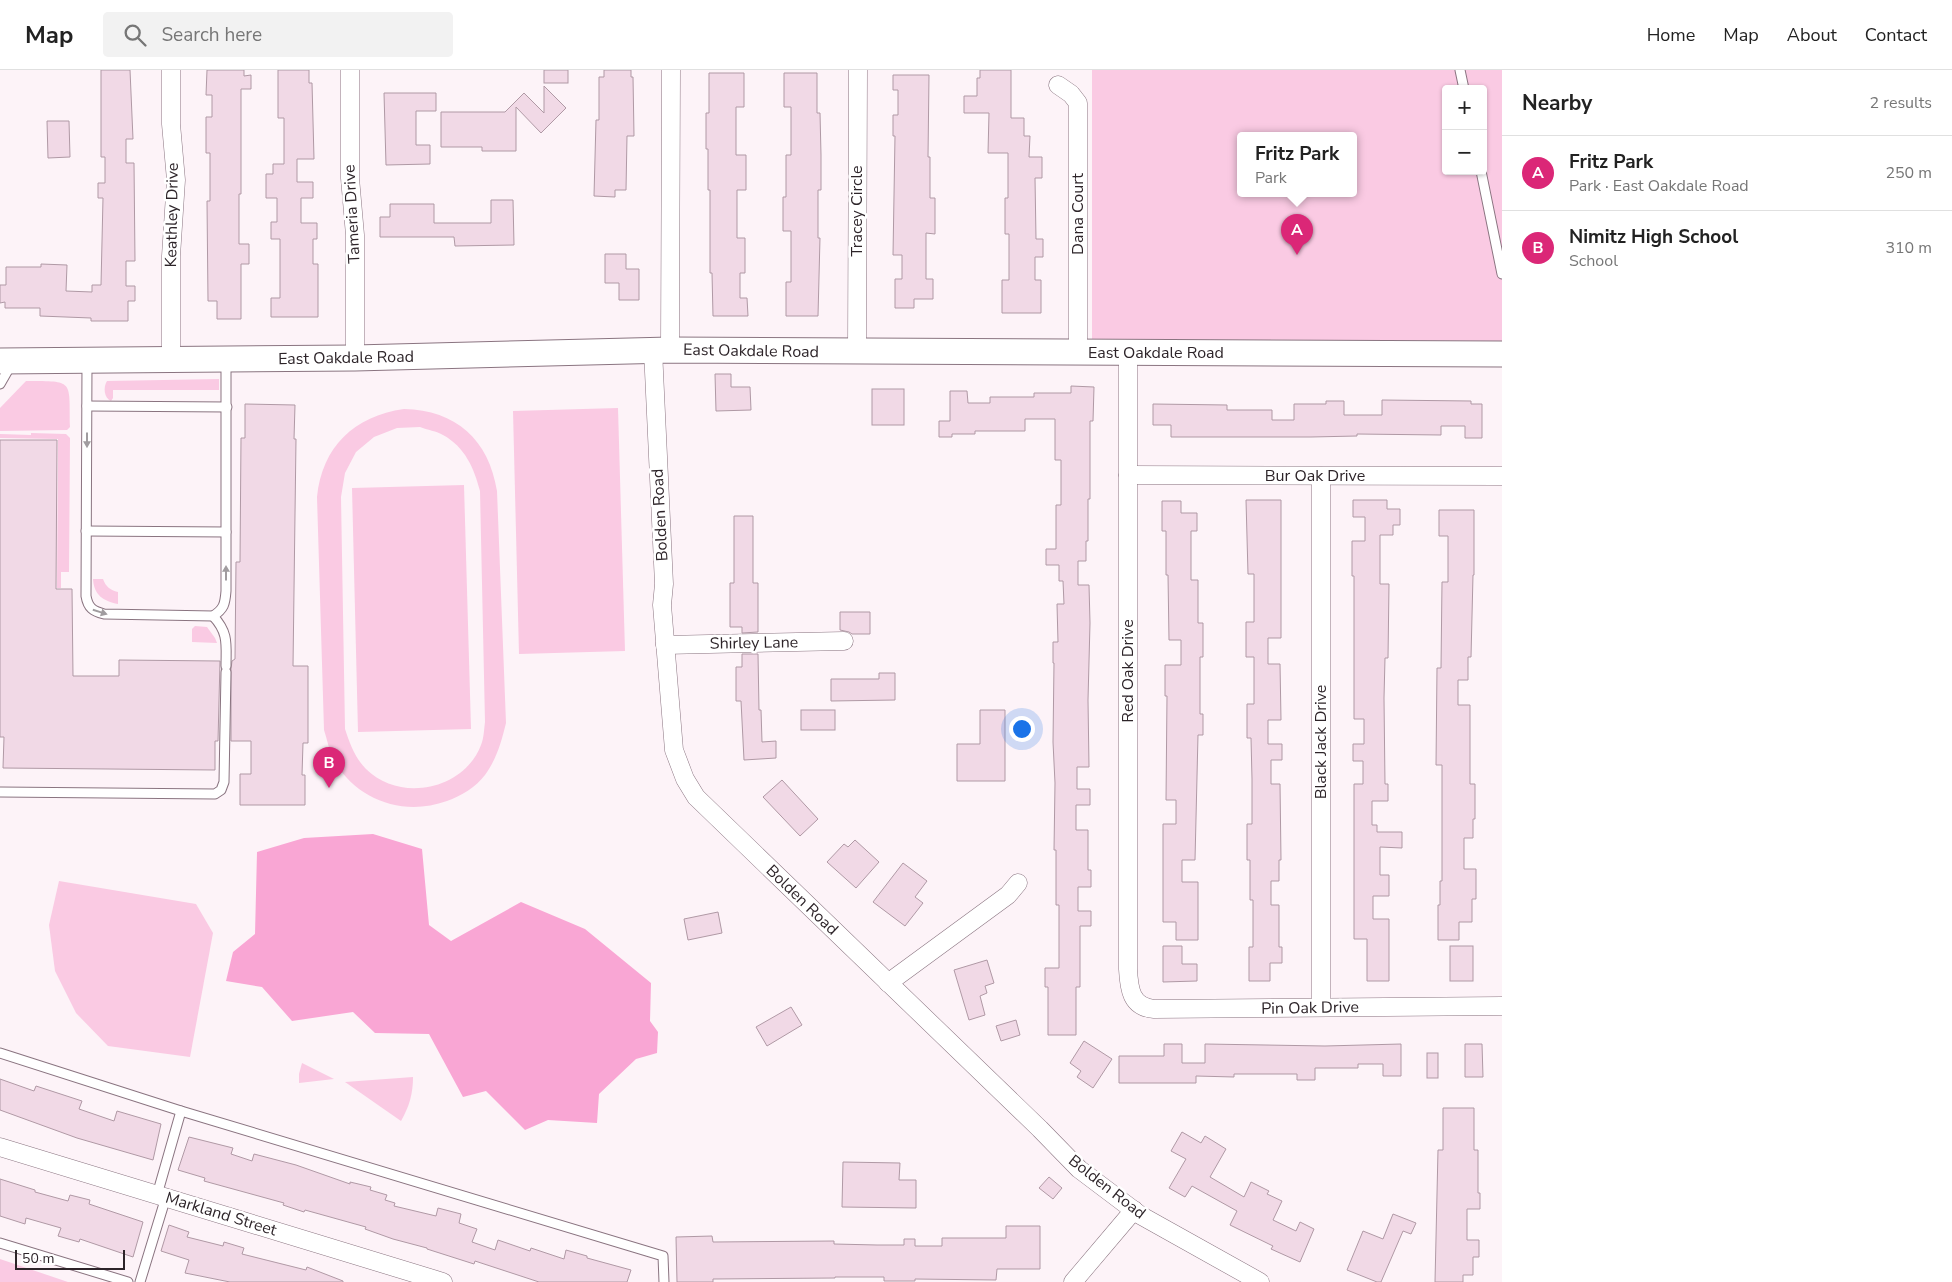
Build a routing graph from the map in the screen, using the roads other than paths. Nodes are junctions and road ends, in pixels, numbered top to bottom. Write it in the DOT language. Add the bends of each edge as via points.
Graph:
graph roads {
  1 [pos="171,70"];
  2 [pos="350,70"];
  3 [pos="671,70"];
  4 [pos="858,70"];
  5 [pos="1460,70"];
  6 [pos="1058,84"];
  7 [pos="1463,85"];
  8 [pos="1483,175"];
  9 [pos="1502,274"];
  10 [pos="662,350"];
  11 [pos="857,352"];
  12 [pos="1078,353"];
  13 [pos="1128,353"];
  14 [pos="1502,354"];
  15 [pos="355,358"];
  16 [pos="226,359"];
  17 [pos="87,360"];
  18 [pos="171,360"];
  19 [pos="7,361"];
  20 [pos="0,384"];
  21 [pos="87,406"];
  22 [pos="227,407"];
  23 [pos="1128,476"];
  24 [pos="1321,476"];
  25 [pos="1502,476"];
  26 [pos="86,531"];
  27 [pos="226,532"];
  28 [pos="213,616"];
  29 [pos="844,641"];
  30 [pos="665,645"];
  31 [pos="0,792"];
  32 [pos="1018,883"];
  33 [pos="888,983"];
  34 [pos="1129,988"];
  35 [pos="1502,1006"];
  36 [pos="1321,1007"];
  37 [pos="0,1053"];
  38 [pos="181,1111"];
  39 [pos="0,1147"];
  40 [pos="161,1196"];
  41 [pos="1134,1210"];
  42 [pos="0,1243"];
  43 [pos="128,1282"];
  44 [pos="140,1282"];
  45 [pos="443,1282"];
  46 [pos="664,1282"];
  47 [pos="1073,1282"];
  48 [pos="1260,1282"];
  1 -- 18 [label="street, Keathley Drive" via="176,180 171,256"];
  2 -- 15 [label="street, Tameria Drive"];
  3 -- 10 [label="street, Bolden Road"];
  4 -- 11 [label="street, Tracey Circle"];
  5 -- 7 [label="lane"];
  6 -- 12 [label="street, Dana Court" via="1078,103"];
  8 -- 9 [label="lane"];
  10 -- 11 [label="street, East Oakdale Road"];
  10 -- 15 [label="street, East Oakdale Road"];
  10 -- 30 [label="street, Bolden Road" via="662,605"];
  11 -- 12 [label="street, East Oakdale Road"];
  12 -- 13 [label="street, East Oakdale Road"];
  13 -- 14 [label="street, East Oakdale Road"];
  13 -- 23 [label="street, Red Oak Drive"];
  15 -- 16 [label="street, East Oakdale Road"];
  16 -- 18 [label="street, East Oakdale Road"];
  16 -- 22 [label="lane"];
  17 -- 18 [label="street, East Oakdale Road"];
  17 -- 19 [label="street, East Oakdale Road"];
  17 -- 21 [label="lane"];
  19 -- 20 [label="lane"];
  21 -- 22 [label="lane"];
  21 -- 26 [label="lane, one-way"];
  22 -- 27 [label="lane"];
  23 -- 24 [label="street, Bur Oak Drive"];
  23 -- 34 [label="street, Red Oak Drive"];
  24 -- 25 [label="street, Bur Oak Drive"];
  24 -- 36 [label="street, Black Jack Drive"];
  26 -- 27 [label="lane"];
  26 -- 28 [label="lane, one-way" via="86,596 94,611 104,614"];
  28 -- 27 [label="lane, one-way" via="222,610 225,602"];
  28 -- 31 [label="lane" via="223,626 226,643 224,782 221,790 215,794"];
  29 -- 30 [label="street, Shirley Lane"];
  30 -- 33 [label="street, Bolden Road" via="674,750 696,797"];
  32 -- 33 [label="street" via="1008,895"];
  33 -- 41 [label="street, Bolden Road" via="1079,1169"];
  34 -- 36 [label="street, Pin Oak Drive" via="1141,1006 1154,1010"];
  35 -- 36 [label="street, Pin Oak Drive"];
  37 -- 38 [label="lane"];
  38 -- 40 [label="lane"];
  38 -- 46 [label="lane" via="663,1256"];
  39 -- 40 [label="street, Markland Street"];
  40 -- 44 [label="lane"];
  40 -- 45 [label="street, Markland Street"];
  41 -- 47 [label="street"];
  41 -- 48 [label="street, Bolden Road"];
  42 -- 43 [label="lane"];
}
